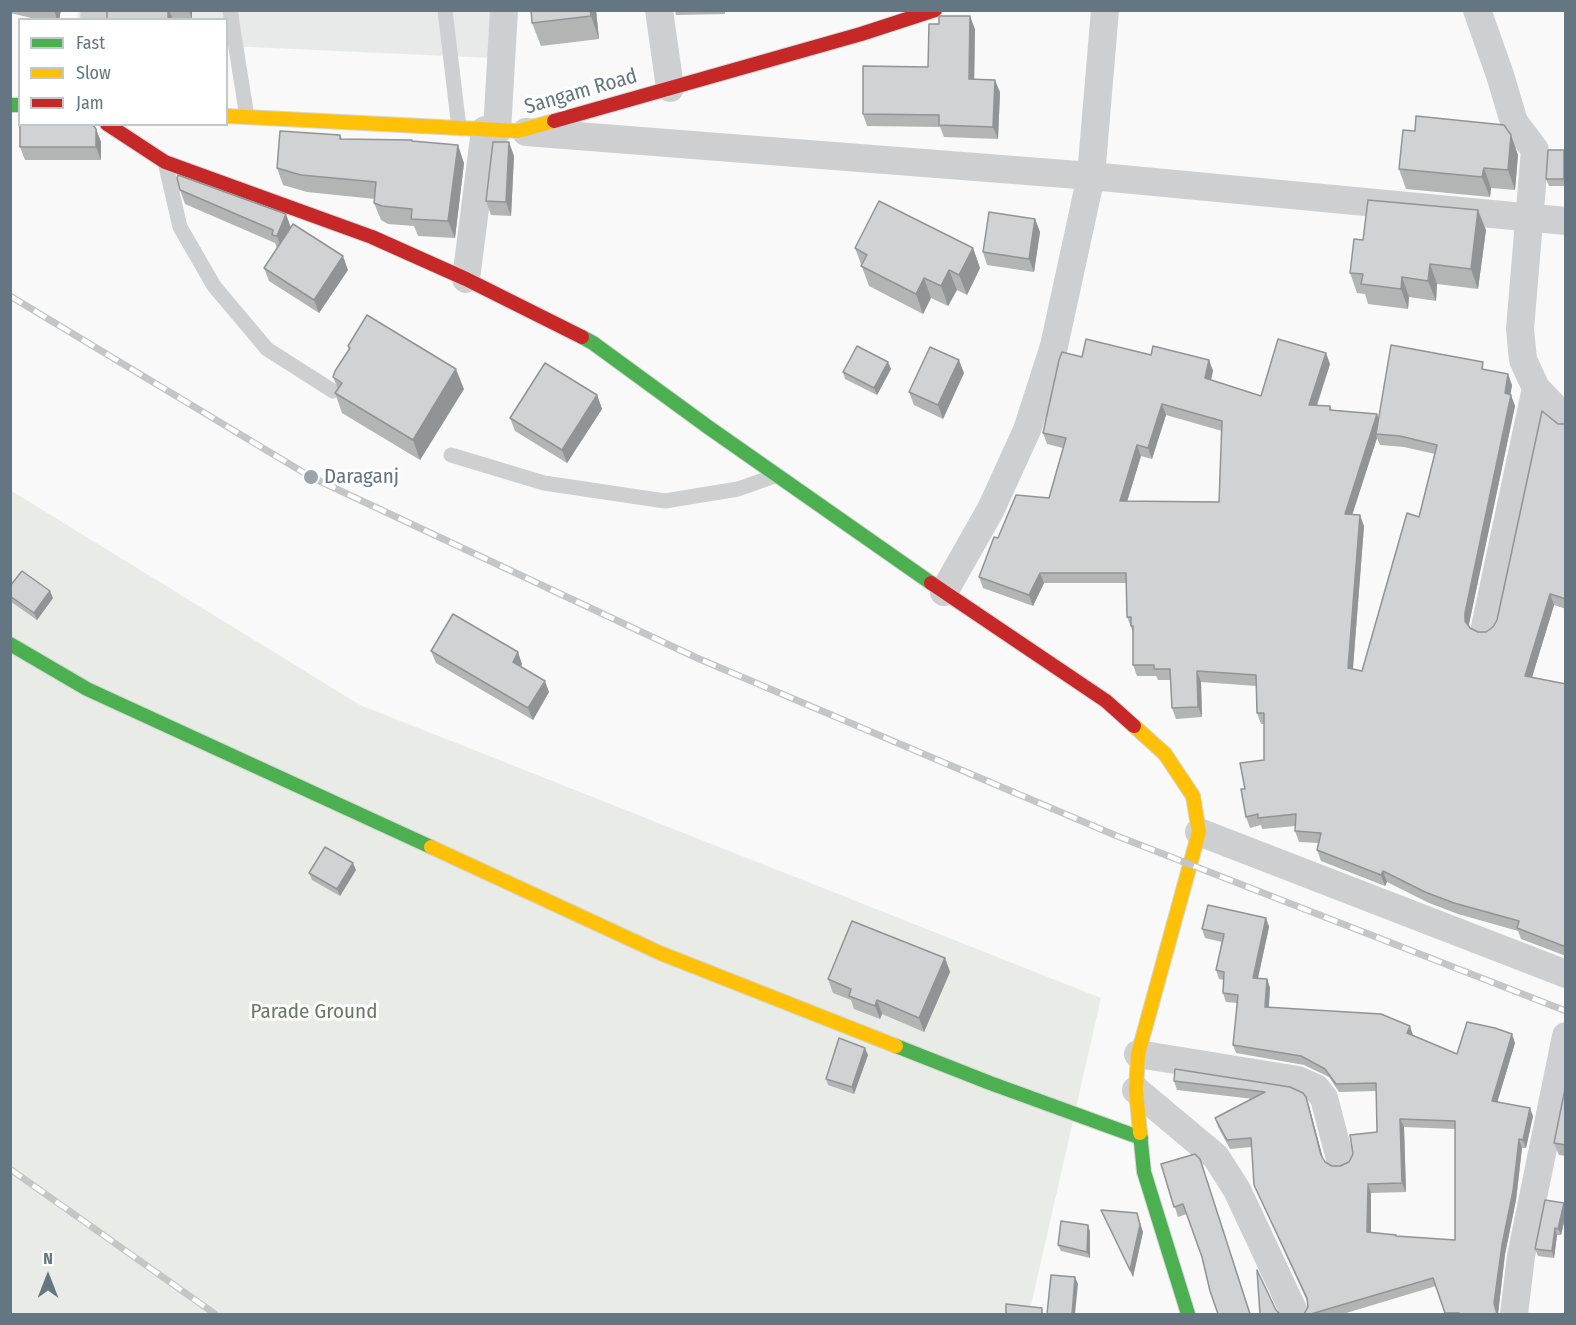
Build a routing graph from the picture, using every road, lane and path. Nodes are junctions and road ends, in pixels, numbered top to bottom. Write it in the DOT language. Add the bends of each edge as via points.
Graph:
graph roads {
  1 [pos="230,10"];
  2 [pos="445,10"];
  3 [pos="504,10"];
  4 [pos="659,10"];
  5 [pos="935,10"];
  6 [pos="1105,10"];
  7 [pos="1477,10"];
  8 [pos="670,88"];
  9 [pos="228,116"];
  10 [pos="247,117"];
  11 [pos="110,126"];
  12 [pos="490,130"];
  13 [pos="165,162"];
  14 [pos="1091,176"];
  15 [pos="1529,217"];
  16 [pos="1566,221"];
  17 [pos="466,279"];
  18 [pos="1536,388"];
  19 [pos="333,392"];
  20 [pos="1566,419"];
  21 [pos="451,455"];
  22 [pos="778,476"];
  23 [pos="944,592"];
  24 [pos="1485,627"];
  25 [pos="10,644"];
  26 [pos="1199,832"];
  27 [pos="1566,974"];
  28 [pos="1566,1036"];
  29 [pos="1138,1054"];
  30 [pos="1136,1090"];
  31 [pos="1140,1138"];
  32 [pos="1340,1159"];
  33 [pos="1188,1314"];
  34 [pos="1295,1314"];
  35 [pos="1514,1314"];
  1 -- 10 [label="lane"];
  2 -- 12 [label="lane"];
  3 -- 12 [label="street"];
  4 -- 8 [label="street"];
  5 -- 8 [label="street, Sangam Road"];
  6 -- 14 [label="street"];
  7 -- 15 [label="street" via="1514,122 1536,150"];
  8 -- 12 [label="street, Sangam Road"];
  9 -- 10 [label="street, Sangam Road"];
  10 -- 12 [label="street, Sangam Road"];
  11 -- 13 [label="street"];
  12 -- 14 [label="street"];
  12 -- 17 [label="street"];
  13 -- 17 [label="street" via="372,237"];
  13 -- 19 [label="lane" via="180,227 214,286 267,349"];
  14 -- 15 [label="street"];
  14 -- 23 [label="street" via="1054,346 1027,430 991,509"];
  15 -- 16 [label="street"];
  15 -- 18 [label="street" via="1520,329 1523,360"];
  17 -- 22 [label="street" via="593,343"];
  18 -- 20 [label="street"];
  18 -- 24 [label="street"];
  21 -- 22 [label="lane" via="544,483 665,501 738,489"];
  22 -- 23 [label="street"];
  23 -- 26 [label="street" via="1106,701 1165,754 1193,796"];
  25 -- 31 [label="street" via="87,689 660,953"];
  26 -- 27 [label="street"];
  26 -- 29 [label="street"];
  28 -- 35 [label="street" via="1521,1256"];
  29 -- 30 [label="street"];
  29 -- 32 [label="street" via="1298,1080 1316,1088 1326,1106"];
  30 -- 31 [label="street"];
  30 -- 34 [label="street" via="1216,1157 1237,1190"];
  31 -- 33 [label="street" via="1144,1172"];
}
